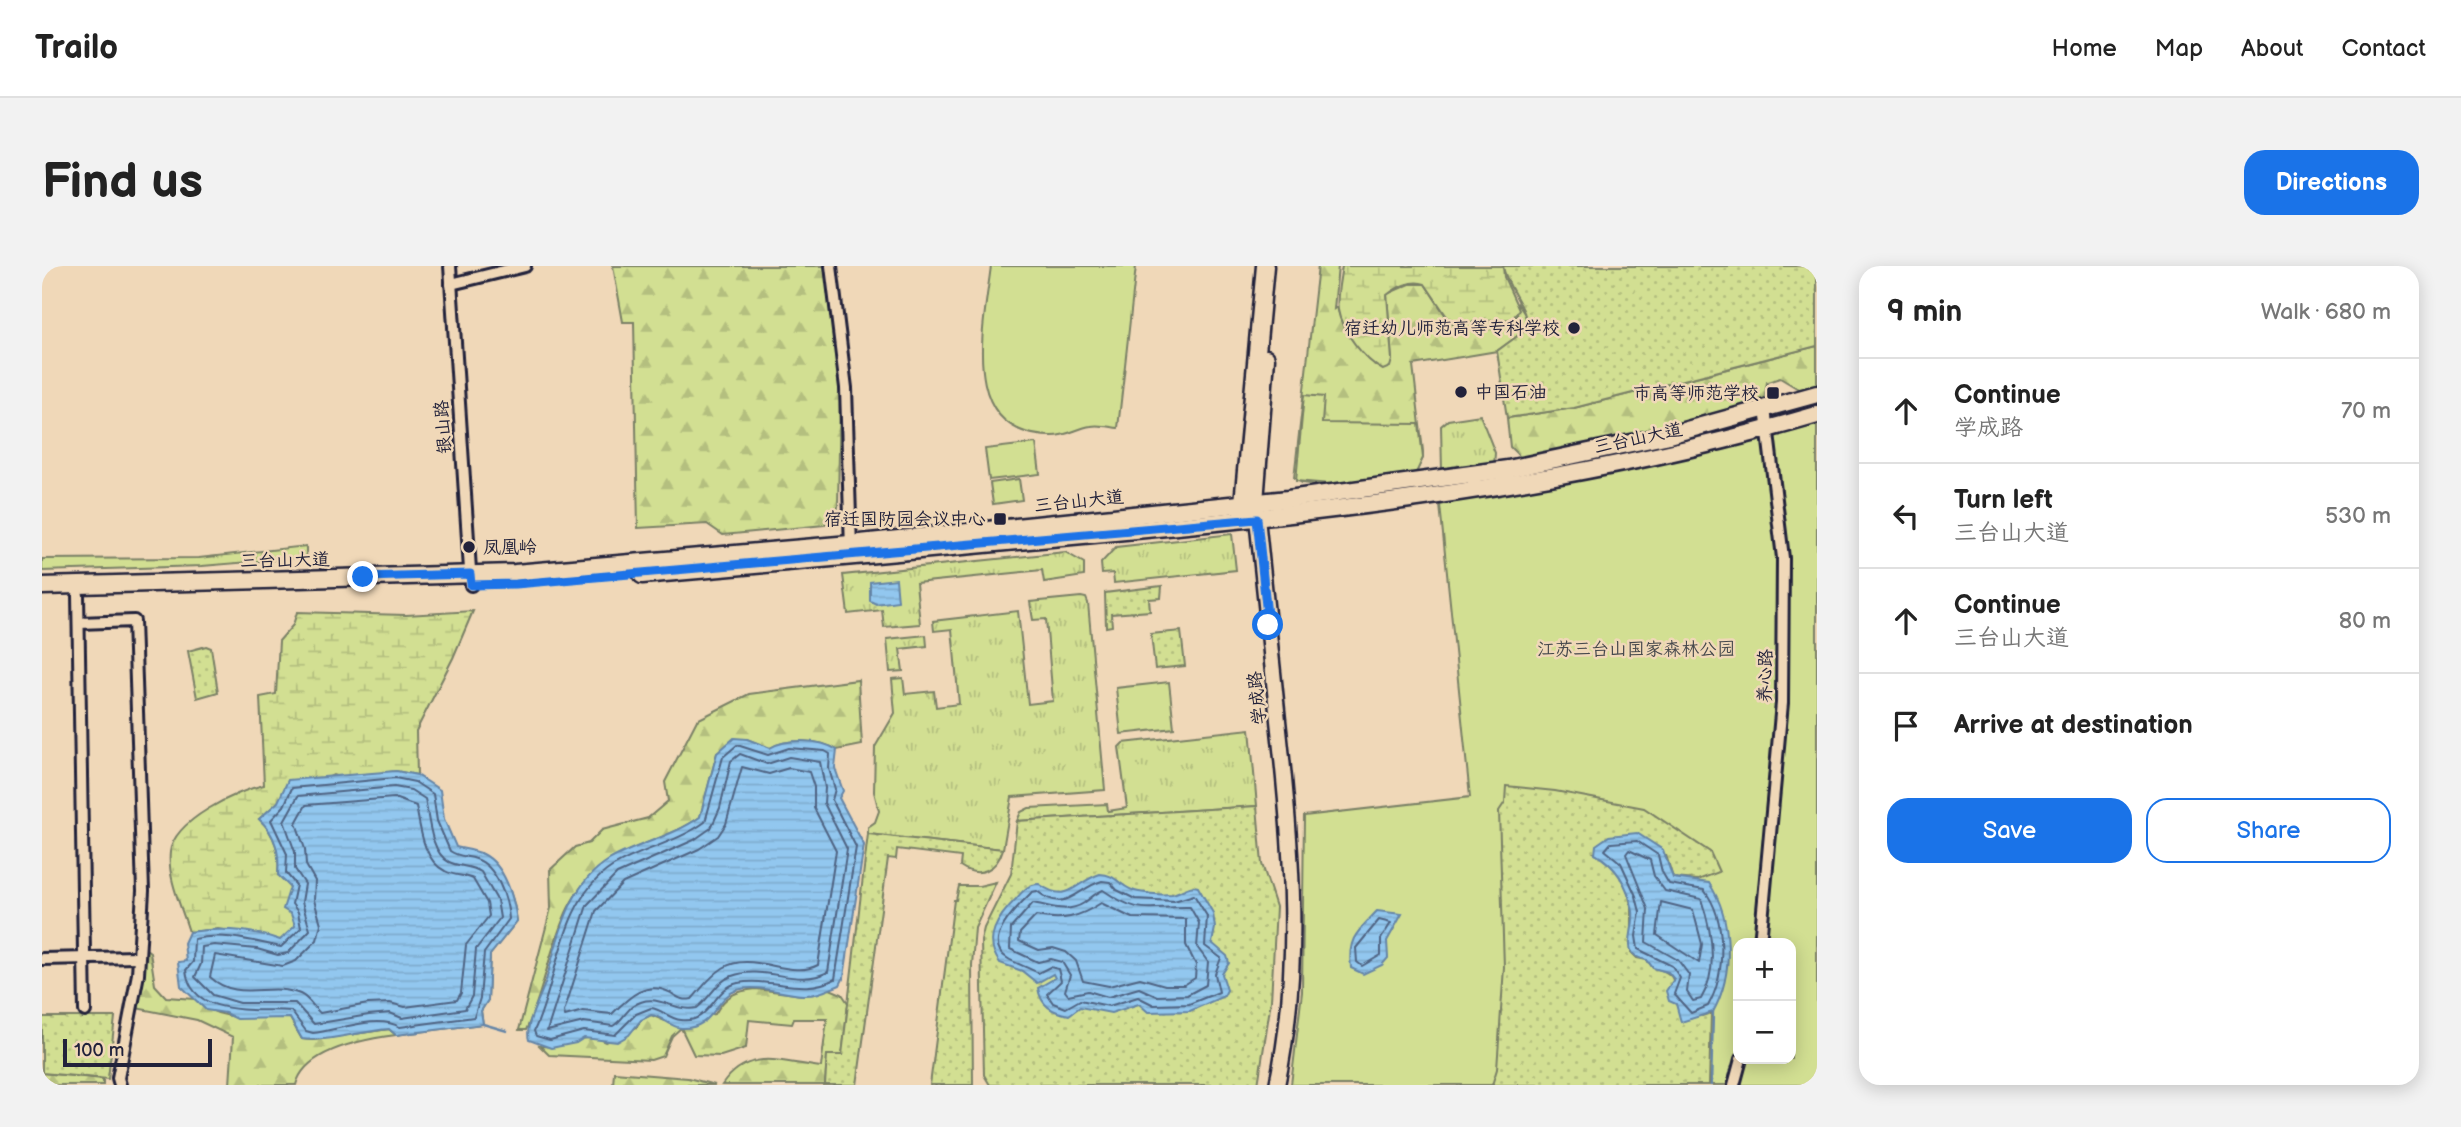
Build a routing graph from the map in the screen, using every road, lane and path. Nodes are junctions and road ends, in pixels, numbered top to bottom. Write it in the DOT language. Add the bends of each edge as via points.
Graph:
graph roads {
  1 [pos="450,266"];
  2 [pos="525,266"];
  3 [pos="831,266"];
  4 [pos="1265,266"];
  5 [pos="1276,266"];
  6 [pos="451,284"];
  7 [pos="1817,394"];
  8 [pos="1765,408"];
  9 [pos="1817,415"];
  10 [pos="1768,428"];
  11 [pos="1249,512"];
  12 [pos="851,550"];
  13 [pos="471,579"];
  14 [pos="42,586"];
  15 [pos="78,595"];
  16 [pos="42,596"];
  17 [pos="79,623"];
  18 [pos="1760,938"];
  19 [pos="85,957"];
  20 [pos="138,957"];
  21 [pos="42,959"];
  22 [pos="85,1011"];
  23 [pos="1740,1064"];
  24 [pos="120,1085"];
  25 [pos="1277,1085"];
  26 [pos="1734,1085"];
  1 -- 6 [label="street, 银山路"];
  2 -- 6 [label="street"];
  3 -- 12 [label="street" via="846,388"];
  4 -- 11 [label="main road, 学成路"];
  5 -- 11 [label="main road, 学成路"];
  6 -- 13 [label="street, 银山路"];
  7 -- 8 [label="main road, 三台山大道"];
  8 -- 10 [label="street, 养心路"];
  8 -- 11 [label="main road, 三台山大道" via="1665,436 1508,469"];
  9 -- 10 [label="main road, 三台山大道"];
  10 -- 11 [label="main road, 三台山大道" via="1480,489 1353,509"];
  10 -- 18 [label="street, 养心路" via="1783,558 1783,703"];
  11 -- 12 [label="main road, 三台山大道"];
  11 -- 25 [label="street, 学成路" via="1292,849 1289,1001"];
  12 -- 13 [label="main road, 三台山大道"];
  13 -- 14 [label="main road, 三台山大道"];
  13 -- 15 [label="main road, 三台山大道"];
  15 -- 16 [label="main road, 三台山大道"];
  15 -- 17 [label="street"];
  17 -- 19 [label="street"];
  17 -- 20 [label="street" via="134,621 143,891"];
  19 -- 20 [label="street"];
  19 -- 21 [label="street"];
  19 -- 22 [label="street"];
  20 -- 24 [label="street"];
  23 -- 26 [label="street"];
}
